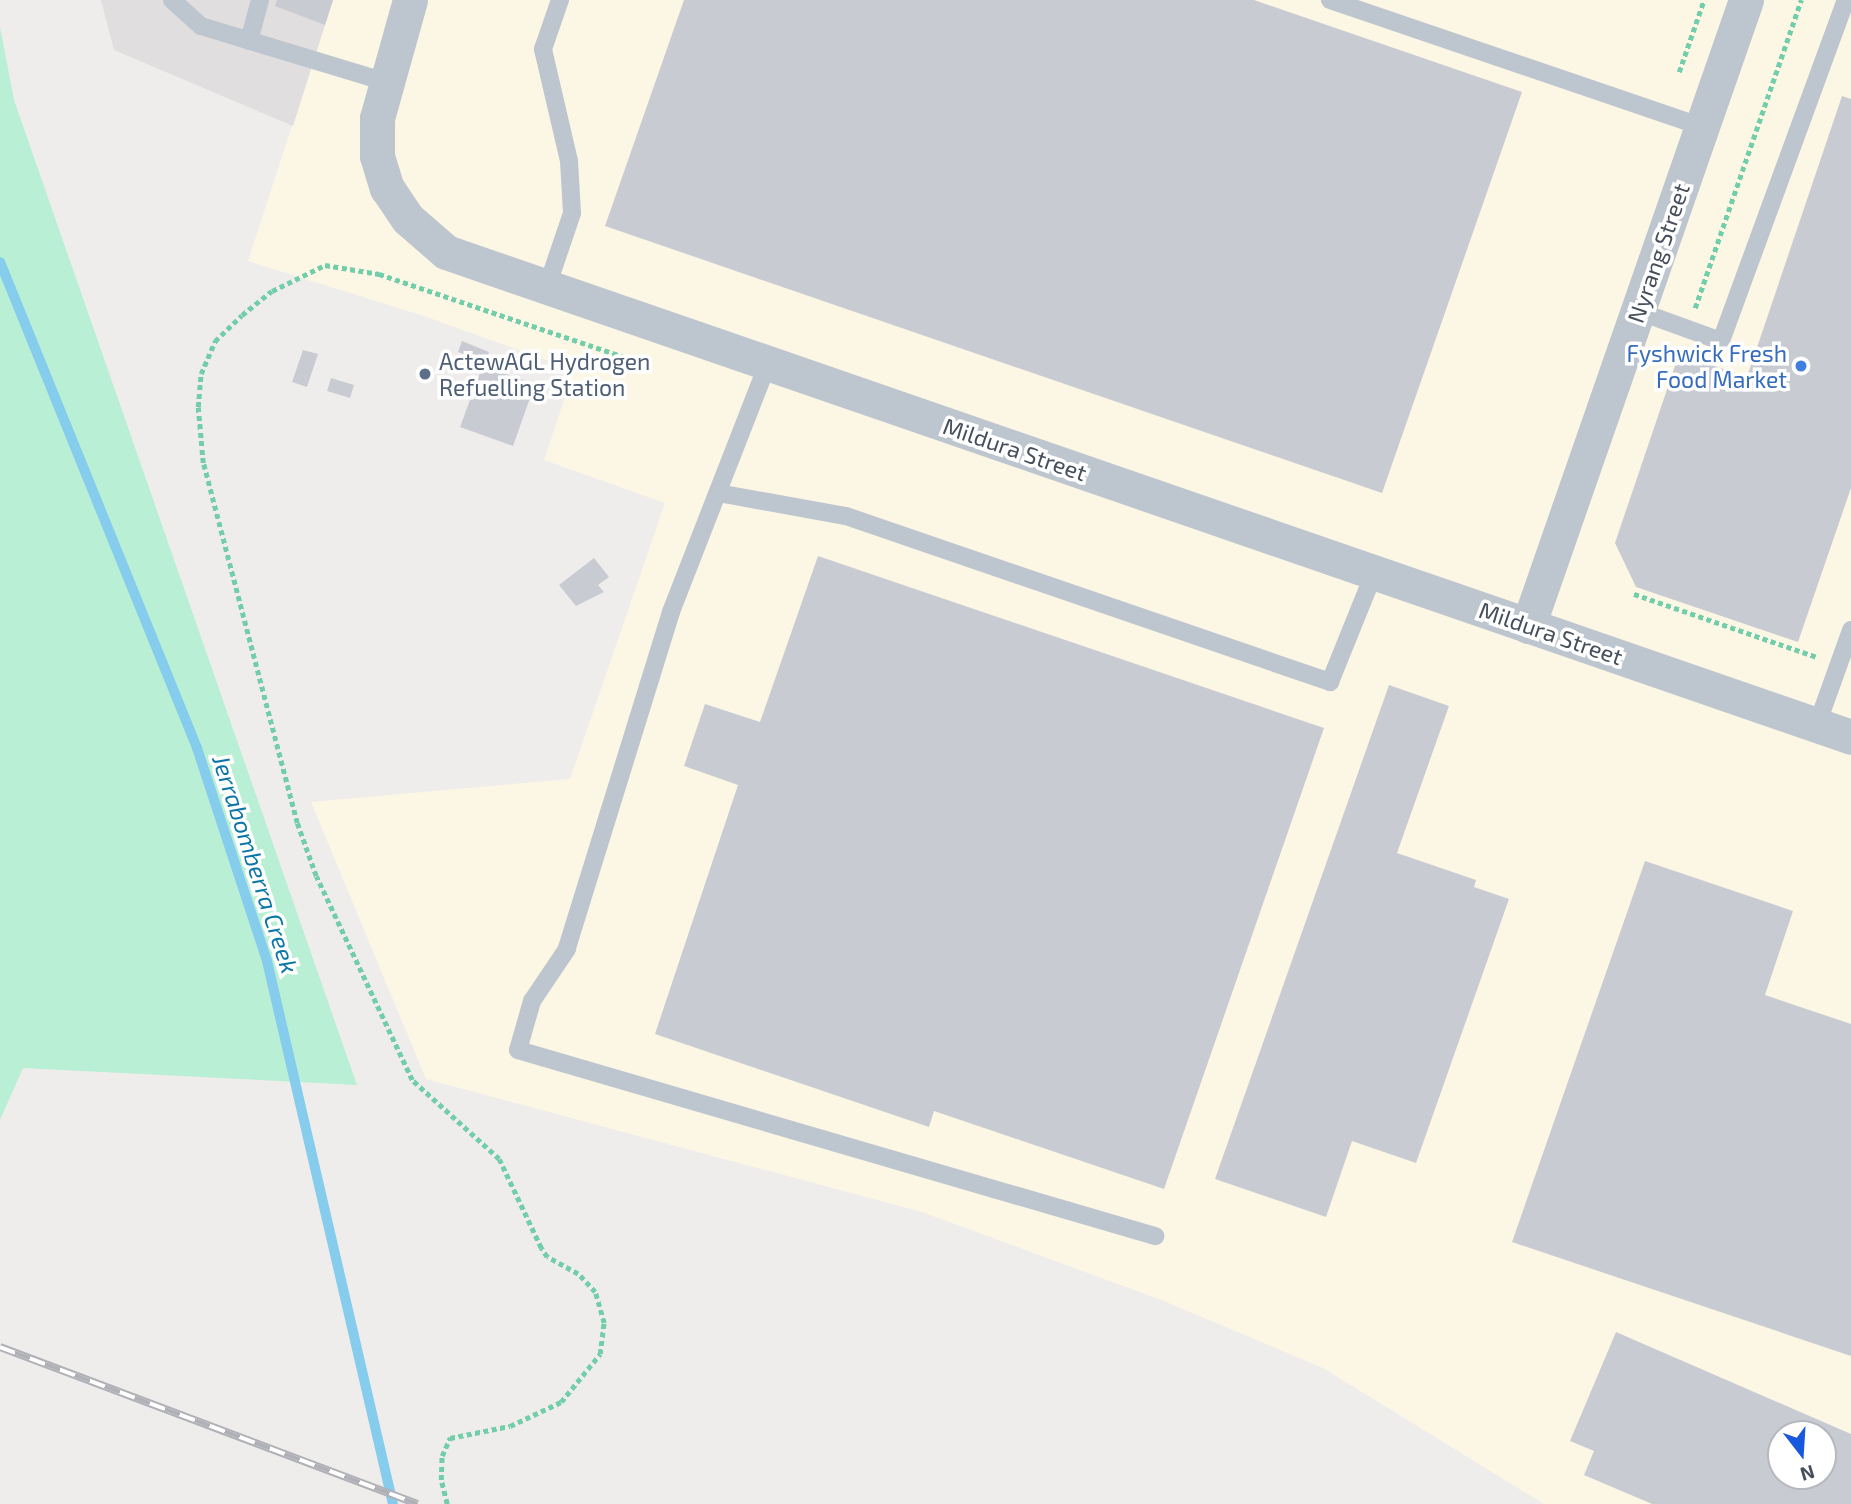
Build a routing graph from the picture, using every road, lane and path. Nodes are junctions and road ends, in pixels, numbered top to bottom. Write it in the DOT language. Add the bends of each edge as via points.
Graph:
graph roads {
  1 [pos="173,0"];
  2 [pos="260,0"];
  3 [pos="410,0"];
  4 [pos="560,0"];
  5 [pos="1330,0"];
  6 [pos="1704,0"];
  7 [pos="1746,0"];
  8 [pos="1801,0"];
  9 [pos="1846,0"];
  10 [pos="249,41"];
  11 [pos="1679,72"];
  12 [pos="386,82"];
  13 [pos="1702,127"];
  14 [pos="547,287"];
  15 [pos="1638,311"];
  16 [pos="1688,328"];
  17 [pos="642,363"];
  18 [pos="768,363"];
  19 [pos="718,492"];
  20 [pos="1374,573"];
  21 [pos="1634,594"];
  22 [pos="1528,625"];
  23 [pos="1851,630"];
  24 [pos="1839,665"];
  25 [pos="1817,725"];
  26 [pos="1851,737"];
  27 [pos="1155,1236"];
  28 [pos="447,1504"];
  1 -- 10 [label="lane" via="201,26"];
  2 -- 10 [label="lane"];
  3 -- 12 [label="street, Mildura Street"];
  4 -- 14 [label="lane" via="543,48 569,161 572,213"];
  5 -- 13 [label="lane"];
  6 -- 11 [label="path"];
  7 -- 13 [label="street, Nyrang Street"];
  8 -- 16 [label="path"];
  9 -- 16 [label="lane" via="1721,341"];
  10 -- 12 [label="lane"];
  12 -- 14 [label="street, Mildura Street" via="377,118 377,156 387,188 408,219 446,252"];
  13 -- 15 [label="street, Nyrang Street"];
  14 -- 18 [label="street, Mildura Street"];
  15 -- 16 [label="lane"];
  15 -- 22 [label="street, Nyrang Street"];
  17 -- 28 [label="path" via="380,274 325,265 272,291 242,315 215,341 201,374 198,407 203,463 297,823 316,876 412,1080 499,1159 541,1248 595,1292 604,1322 600,1354 561,1402 510,1426 450,1438 442,1456"];
  18 -- 19 [label="lane"];
  18 -- 20 [label="street, Mildura Street"];
  19 -- 20 [label="lane" via="846,516 1330,682"];
  19 -- 27 [label="lane" via="671,612 568,949 532,1001 518,1050"];
  20 -- 22 [label="street, Mildura Street"];
  21 -- 24 [label="path"];
  22 -- 25 [label="street, Mildura Street"];
  23 -- 24 [label="lane"];
  24 -- 25 [label="lane"];
  25 -- 26 [label="street, Mildura Street"];
}
